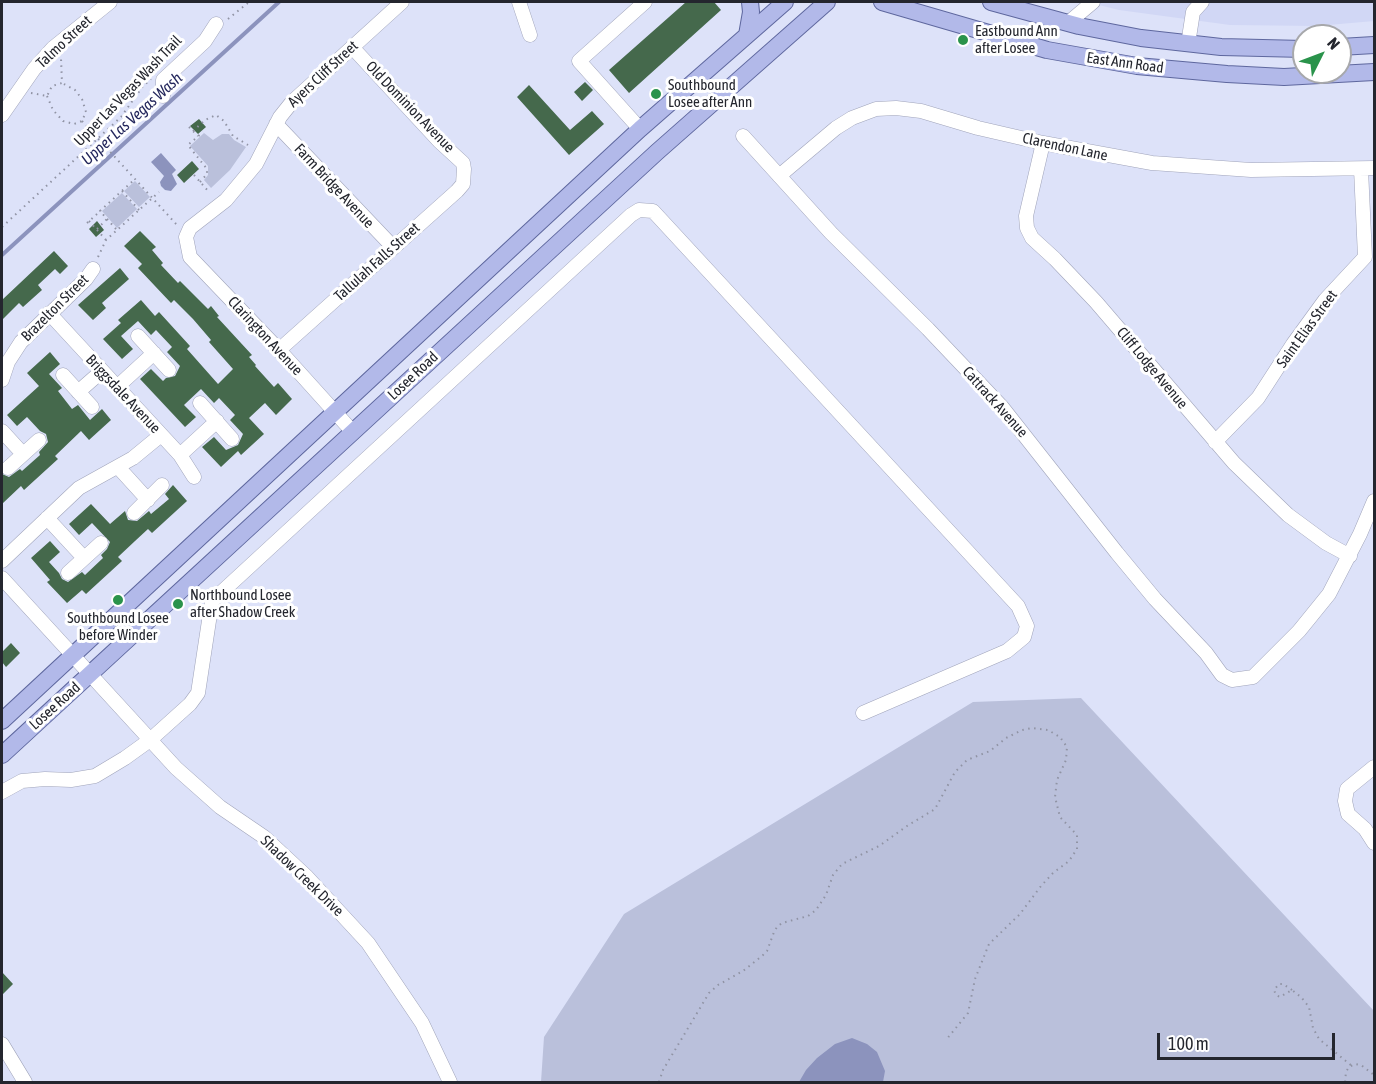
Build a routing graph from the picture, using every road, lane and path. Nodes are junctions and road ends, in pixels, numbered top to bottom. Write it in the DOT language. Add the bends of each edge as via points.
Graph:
graph roads {
  1 [pos="110,2"];
  2 [pos="249,2"];
  3 [pos="402,2"];
  4 [pos="519,2"];
  5 [pos="645,2"];
  6 [pos="750,2"];
  7 [pos="785,2"];
  8 [pos="827,2"];
  9 [pos="882,2"];
  10 [pos="992,2"];
  11 [pos="1026,2"];
  12 [pos="1093,2"];
  13 [pos="1202,2"];
  14 [pos="1041,16"];
  15 [pos="1068,23"];
  16 [pos="216,24"];
  17 [pos="530,34"];
  18 [pos="747,35"];
  19 [pos="1188,44"];
  20 [pos="1374,45"];
  21 [pos="1352,46"];
  22 [pos="352,47"];
  23 [pos="53,48"];
  24 [pos="1292,49"];
  25 [pos="1184,71"];
  26 [pos="1374,72"];
  27 [pos="151,78"];
  28 [pos="62,83"];
  29 [pos="19,91"];
  30 [pos="47,96"];
  31 [pos="163,96"];
  32 [pos="2,115"];
  33 [pos="82,121"];
  34 [pos="276,124"];
  35 [pos="189,127"];
  36 [pos="640,129"];
  37 [pos="194,131"];
  38 [pos="203,132"];
  39 [pos="198,136"];
  40 [pos="743,136"];
  41 [pos="99,140"];
  42 [pos="1043,143"];
  43 [pos="248,145"];
  44 [pos="465,169"];
  45 [pos="1368,169"];
  46 [pos="194,175"];
  47 [pos="779,176"];
  48 [pos="135,179"];
  49 [pos="200,182"];
  50 [pos="122,191"];
  51 [pos="159,192"];
  52 [pos="209,192"];
  53 [pos="152,198"];
  54 [pos="139,210"];
  55 [pos="97,214"];
  56 [pos="107,219"];
  57 [pos="2,227"];
  58 [pos="97,229"];
  59 [pos="117,230"];
  60 [pos="186,237"];
  61 [pos="106,240"];
  62 [pos="393,247"];
  63 [pos="93,269"];
  64 [pos="49,313"];
  65 [pos="138,336"];
  66 [pos="279,350"];
  67 [pos="154,353"];
  68 [pos="170,370"];
  69 [pos="102,371"];
  70 [pos="3,372"];
  71 [pos="63,375"];
  72 [pos="117,387"];
  73 [pos="78,392"];
  74 [pos="200,403"];
  75 [pos="92,407"];
  76 [pos="334,412"];
  77 [pos="217,421"];
  78 [pos="2,431"];
  79 [pos="352,431"];
  80 [pos="161,435"];
  81 [pos="232,439"];
  82 [pos="39,440"];
  83 [pos="1215,442"];
  84 [pos="22,454"];
  85 [pos="180,455"];
  86 [pos="118,466"];
  87 [pos="8,468"];
  88 [pos="194,477"];
  89 [pos="162,485"];
  90 [pos="148,500"];
  91 [pos="1374,501"];
  92 [pos="134,513"];
  93 [pos="47,518"];
  94 [pos="101,543"];
  95 [pos="1350,556"];
  96 [pos="84,558"];
  97 [pos="2,561"];
  98 [pos="68,573"];
  99 [pos="2,578"];
  100 [pos="73,656"];
  101 [pos="90,674"];
  102 [pos="863,713"];
  103 [pos="2,721"];
  104 [pos="150,740"];
  105 [pos="2,755"];
  106 [pos="1374,767"];
  107 [pos="2,792"];
  108 [pos="1374,843"];
  109 [pos="1292,990"];
  110 [pos="946,1040"];
  111 [pos="2,1044"];
  112 [pos="1352,1066"];
  113 [pos="1374,1075"];
  114 [pos="25,1083"];
  115 [pos="450,1083"];
  116 [pos="659,1083"];
  117 [pos="1345,1083"];
  1 -- 23 [label="street, Talmo Street"];
  2 -- 16 [label="path" via="230,19"];
  3 -- 22 [label="street, Ayers Cliff Street"];
  4 -- 17 [label="street"];
  5 -- 36 [label="street" via="579,61"];
  6 -- 18 [label="main road"];
  7 -- 18 [label="main road, Losee Road"];
  8 -- 79 [label="main road, Losee Road"];
  9 -- 25 [label="main road, East Ann Road" via="1047,50"];
  10 -- 14 [label="main road, East Ann Road"];
  11 -- 14 [label="main road"];
  12 -- 15 [label="street"];
  13 -- 19 [label="street" via="1193,12"];
  14 -- 15 [label="main road, East Ann Road"];
  15 -- 19 [label="main road, East Ann Road"];
  16 -- 31 [label="street" via="205,41 164,80"];
  18 -- 36 [label="main road, Losee Road"];
  19 -- 24 [label="main road, East Ann Road"];
  19 -- 25 [label="main road"];
  20 -- 21 [label="main road"];
  22 -- 34 [label="street, Ayers Cliff Street" via="292,102"];
  22 -- 44 [label="street, Old Dominion Avenue"];
  23 -- 28 [label="path" via="62,58"];
  23 -- 29 [label="street, Talmo Street"];
  25 -- 26 [label="main road, East Ann Road" via="1284,77"];
  27 -- 41 [label="path, Upper Las Vegas Wash Trail"];
  28 -- 30 [label="path" via="52,86"];
  28 -- 33 [label="path" via="82,99 86,112"];
  29 -- 30 [label="path"];
  29 -- 32 [label="street, Talmo Street"];
  30 -- 33 [label="path" via="63,121"];
  33 -- 41 [label="path"];
  34 -- 60 [label="street, Ayers Cliff Street" via="256,164 226,200 190,228"];
  34 -- 62 [label="street, Farm Bridge Avenue"];
  35 -- 37 [label="path"];
  36 -- 76 [label="main road, Losee Road"];
  37 -- 39 [label="path"];
  37 -- 43 [label="path" via="216,115 233,136"];
  38 -- 39 [label="path"];
  39 -- 49 [label="path" via="188,145 207,169"];
  40 -- 47 [label="street, Cattrack Avenue"];
  41 -- 48 [label="path"];
  41 -- 57 [label="path, Upper Las Vegas Wash Trail"];
  42 -- 45 [label="street, Clarendon Lane" via="1191,167 1261,171"];
  42 -- 47 [label="street, Clarendon Lane" via="921,111 876,109 837,128"];
  42 -- 83 [label="street, Cliff Lodge Avenue" via="1026,216 1032,238 1096,302"];
  44 -- 62 [label="street, Tallulah Falls Street" via="457,191"];
  45 -- 83 [label="street, Saint Elias Street" via="1365,257 1325,300 1258,398"];
  46 -- 49 [label="path"];
  47 -- 95 [label="street, Cattrack Avenue" via="837,241 1002,407 1155,599 1222,675 1232,680 1253,677 1329,594"];
  48 -- 50 [label="path"];
  48 -- 53 [label="path"];
  49 -- 52 [label="path"];
  50 -- 54 [label="path"];
  50 -- 56 [label="path" via="100,211"];
  51 -- 53 [label="path"];
  53 -- 54 [label="path"];
  53 -- 60 [label="path"];
  54 -- 59 [label="path"];
  55 -- 58 [label="path" via="88,222"];
  56 -- 58 [label="path"];
  56 -- 59 [label="path"];
  58 -- 61 [label="path"];
  59 -- 61 [label="path"];
  60 -- 66 [label="street, Clarington Avenue" via="190,257"];
  61 -- 63 [label="path"];
  62 -- 66 [label="street, Tallulah Falls Street"];
  63 -- 64 [label="street, Brazelton Street"];
  64 -- 69 [label="street, Briggsdale Avenue"];
  64 -- 70 [label="street, Brazelton Street" via="21,342"];
  65 -- 67 [label="street"];
  66 -- 76 [label="street, Clarington Avenue"];
  67 -- 68 [label="street"];
  67 -- 72 [label="street"];
  69 -- 72 [label="street, Briggsdale Avenue"];
  69 -- 73 [label="street"];
  71 -- 73 [label="street"];
  72 -- 80 [label="street, Briggsdale Avenue"];
  73 -- 75 [label="street"];
  74 -- 77 [label="street"];
  76 -- 79 [label="street, Clarington Avenue"];
  76 -- 100 [label="main road, Losee Road"];
  77 -- 81 [label="street"];
  77 -- 85 [label="street"];
  78 -- 84 [label="street"];
  79 -- 101 [label="main road, Losee Road"];
  80 -- 85 [label="street, Briggsdale Avenue"];
  80 -- 86 [label="street"];
  82 -- 84 [label="street"];
  83 -- 95 [label="street, Cliff Lodge Avenue" via="1288,514"];
  84 -- 87 [label="street"];
  85 -- 88 [label="street, Briggsdale Avenue"];
  86 -- 90 [label="street"];
  86 -- 93 [label="street" via="79,488"];
  89 -- 90 [label="street"];
  90 -- 92 [label="street"];
  91 -- 95 [label="street"];
  93 -- 96 [label="street"];
  93 -- 97 [label="street"];
  94 -- 96 [label="street"];
  96 -- 98 [label="street"];
  99 -- 100 [label="street, Shadow Creek Drive"];
  100 -- 101 [label="street, Shadow Creek Drive"];
  100 -- 103 [label="main road, Losee Road"];
  101 -- 104 [label="street, Shadow Creek Drive"];
  101 -- 105 [label="main road, Losee Road"];
  102 -- 104 [label="street" via="1007,651 1024,637 1027,626 1018,606 652,211 639,210 212,601 198,693"];
  104 -- 107 [label="street" via="95,776 22,781"];
  104 -- 115 [label="street, Shadow Creek Drive" via="220,807 264,837 308,877 368,943 422,1023"];
  106 -- 108 [label="street" via="1347,789 1345,801 1348,814"];
  109 -- 109 [label="path" via="1283,984 1274,990 1280,997"];
  109 -- 112 [label="path" via="1309,1007 1312,1028 1319,1039"];
  110 -- 116 [label="path" via="968,1013 988,944 1077,849 1077,835 1060,817 1055,797 1067,747 1048,730 1022,730 990,751 967,760 955,772 935,809 879,846 842,864 816,910 782,923 762,956 709,993"];
  111 -- 114 [label="street"];
  112 -- 113 [label="path" via="1361,1065"];
  112 -- 117 [label="path" via="1346,1072"];
}
